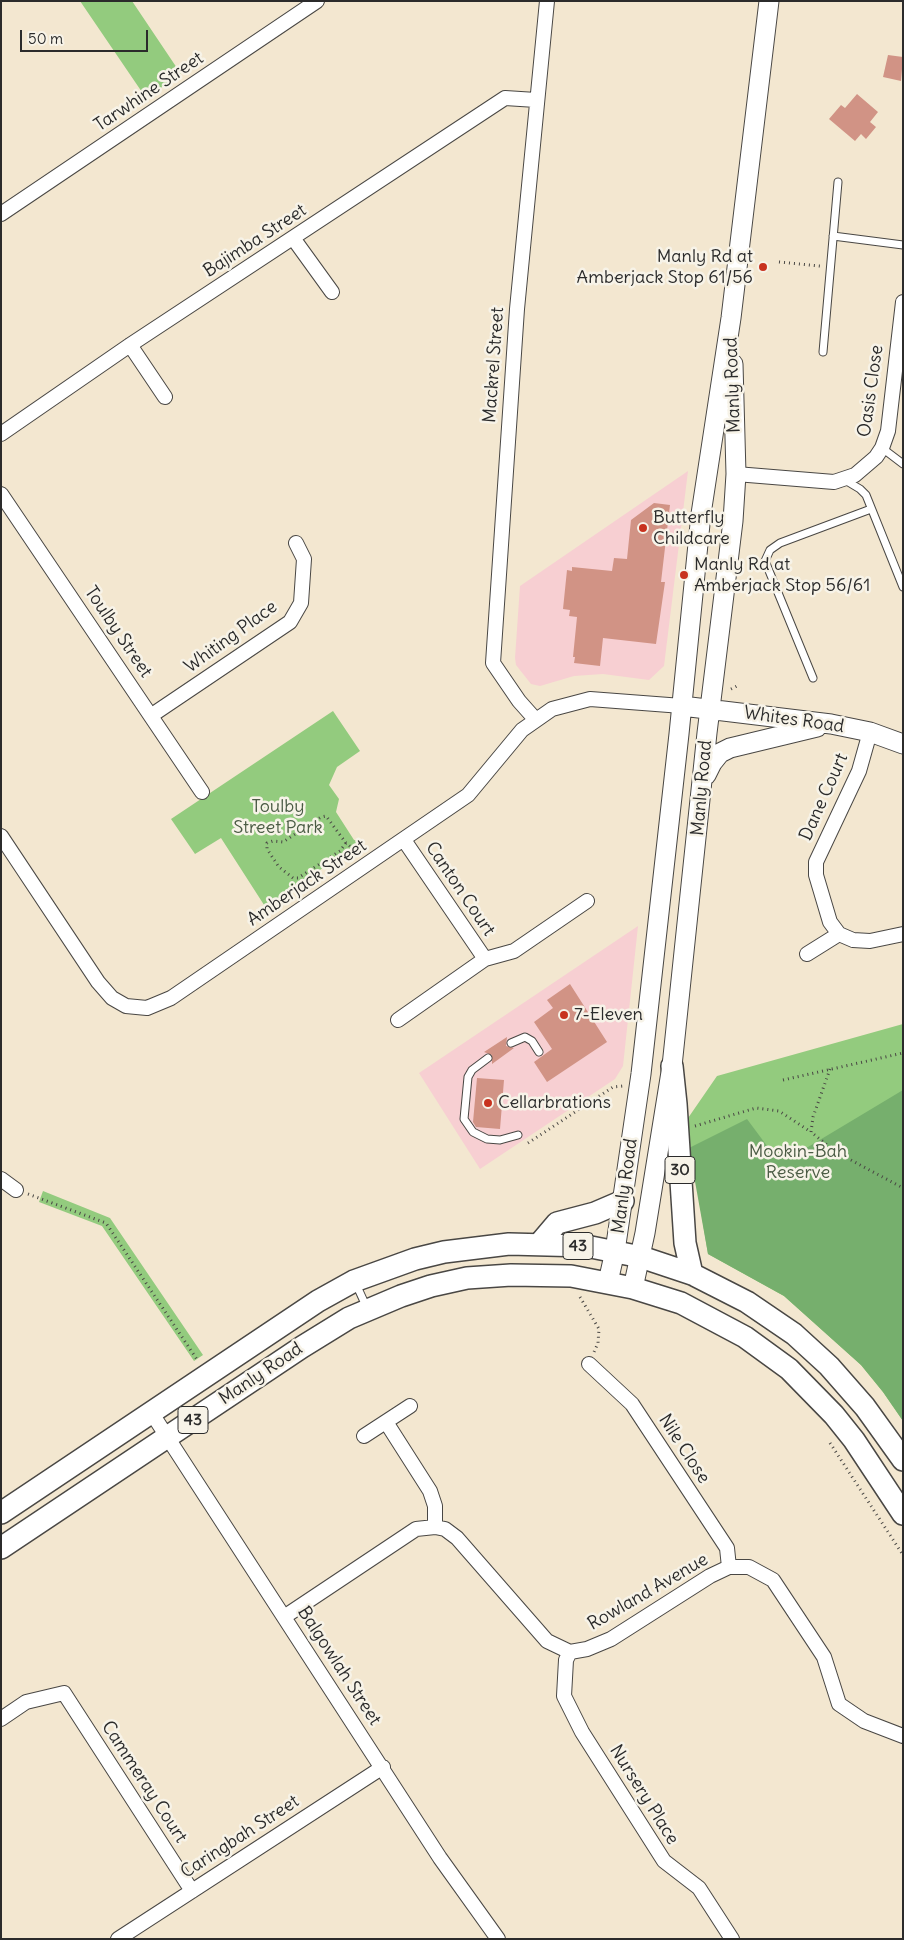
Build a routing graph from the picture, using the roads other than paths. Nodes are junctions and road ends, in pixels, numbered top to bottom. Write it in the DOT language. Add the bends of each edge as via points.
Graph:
graph roads {
  1 [pos="317,1"];
  2 [pos="547,1"];
  3 [pos="770,1"];
  4 [pos="536,100"];
  5 [pos="838,182"];
  6 [pos="1,214"];
  7 [pos="833,236"];
  8 [pos="293,238"];
  9 [pos="903,244"];
  10 [pos="332,292"];
  11 [pos="903,302"];
  12 [pos="731,318"];
  13 [pos="130,345"];
  14 [pos="900,345"];
  15 [pos="822,352"];
  16 [pos="165,398"];
  17 [pos="1,434"];
  18 [pos="882,448"];
  19 [pos="903,464"];
  20 [pos="736,474"];
  21 [pos="845,479"];
  22 [pos="1,494"];
  23 [pos="871,509"];
  24 [pos="296,543"];
  25 [pos="903,587"];
  26 [pos="813,678"];
  27 [pos="682,706"];
  28 [pos="710,709"];
  29 [pos="152,715"];
  30 [pos="535,719"];
  31 [pos="831,724"];
  32 [pos="870,732"];
  33 [pos="903,744"];
  34 [pos="704,780"];
  35 [pos="202,792"];
  36 [pos="1,836"];
  37 [pos="404,840"];
  38 [pos="587,901"];
  39 [pos="839,934"];
  40 [pos="903,934"];
  41 [pos="807,954"];
  42 [pos="485,960"];
  43 [pos="398,1020"];
  44 [pos="511,1043"];
  45 [pos="539,1052"];
  46 [pos="488,1058"];
  47 [pos="672,1066"];
  48 [pos="518,1135"];
  49 [pos="1,1179"];
  50 [pos="16,1190"];
  51 [pos="623,1201"];
  52 [pos="540,1243"];
  53 [pos="615,1251"];
  54 [pos="640,1256"];
  55 [pos="692,1274"];
  56 [pos="354,1281"];
  57 [pos="608,1282"];
  58 [pos="632,1288"];
  59 [pos="367,1310"];
  60 [pos="589,1364"];
  61 [pos="410,1406"];
  62 [pos="151,1412"];
  63 [pos="386,1422"];
  64 [pos="364,1436"];
  65 [pos="168,1437"];
  66 [pos="903,1460"];
  67 [pos="1,1513"];
  68 [pos="903,1514"];
  69 [pos="435,1527"];
  70 [pos="1,1548"];
  71 [pos="729,1567"];
  72 [pos="284,1617"];
  73 [pos="570,1652"];
  74 [pos="1,1719"];
  75 [pos="903,1736"];
  76 [pos="383,1767"];
  77 [pos="192,1891"];
  78 [pos="118,1939"];
  79 [pos="498,1939"];
  80 [pos="732,1939"];
  1 -- 6 [label="street, Tarwhine Street"];
  2 -- 4 [label="street, Mackrel Street"];
  3 -- 12 [label="main road, Manly Road / 30"];
  4 -- 8 [label="street, Bajimba Street" via="505,98"];
  4 -- 30 [label="street, Mackrel Street" via="517,309 494,663"];
  5 -- 7 [label="lane"];
  7 -- 9 [label="lane"];
  7 -- 15 [label="lane"];
  8 -- 10 [label="street"];
  8 -- 13 [label="street, Bajimba Street"];
  11 -- 14 [label="street, Oasis Close"];
  12 -- 20 [label="main road, Manly Road / 30"];
  12 -- 27 [label="main road, Manly Road / 30" via="701,514"];
  13 -- 16 [label="street"];
  13 -- 17 [label="street, Bajimba Street"];
  14 -- 18 [label="street, Oasis Close" via="888,431"];
  18 -- 19 [label="lane"];
  18 -- 21 [label="street, Oasis Close" via="869,464"];
  20 -- 21 [label="street, Oasis Close" via="834,482"];
  20 -- 28 [label="main road, Manly Road / 30"];
  21 -- 23 [label="lane" via="866,495"];
  22 -- 29 [label="street, Toulby Street"];
  23 -- 25 [label="lane"];
  23 -- 26 [label="lane" via="780,543 770,550 765,561"];
  24 -- 29 [label="street, Whiting Place" via="304,559 301,603 290,622"];
  27 -- 28 [label="main road, Whites Road"];
  27 -- 30 [label="street, Amberjack Street" via="590,699 552,709"];
  27 -- 51 [label="main road, Manly Road / 30" via="641,1074"];
  28 -- 31 [label="main road, Whites Road"];
  28 -- 34 [label="main road, Manly Road / 30"];
  29 -- 35 [label="street, Toulby Street"];
  30 -- 37 [label="street, Amberjack Street" via="468,794"];
  31 -- 32 [label="main road, Whites Road"];
  31 -- 34 [label="main road" via="730,748 712,763"];
  32 -- 33 [label="main road, Whites Road"];
  32 -- 39 [label="street, Dane Court" via="859,771 816,862 819,891 830,922"];
  34 -- 47 [label="main road, Manly Road / 30"];
  36 -- 37 [label="street, Amberjack Street" via="98,982 112,998 126,1006 147,1008 171,998"];
  37 -- 42 [label="street, Canton Court"];
  38 -- 42 [label="street" via="514,951"];
  39 -- 40 [label="street" via="853,940 870,941"];
  39 -- 41 [label="street"];
  42 -- 43 [label="street"];
  44 -- 45 [label="lane" via="525,1037"];
  46 -- 48 [label="lane" via="468,1077 464,1119 472,1132 487,1139 500,1140"];
  47 -- 54 [label="main road, Manly Road"];
  47 -- 55 [label="main road, 30" via="685,1243"];
  49 -- 50 [label="street"];
  51 -- 52 [label="main road" via="558,1224"];
  51 -- 53 [label="main road, Manly Road / 30"];
  52 -- 53 [label="main road, Manly Road / 43"];
  52 -- 56 [label="main road, Manly Road / 43" via="444,1252"];
  53 -- 54 [label="main road, Manly Road / 43"];
  53 -- 57 [label="main road, Manly Road / 30"];
  54 -- 55 [label="main road, Manly Road / 43"];
  54 -- 58 [label="main road, Manly Road"];
  55 -- 66 [label="main road, Manly Road" via="746,1302 813,1350 848,1387"];
  56 -- 59 [label="lane"];
  56 -- 62 [label="main road, Manly Road / 43" via="318,1301"];
  57 -- 58 [label="main road"];
  57 -- 59 [label="main road, Manly Road / 43" via="546,1274 467,1278 401,1296"];
  58 -- 68 [label="main road" via="681,1303 717,1321 789,1369 812,1390 854,1440"];
  59 -- 65 [label="main road, Manly Road / 43" via="326,1331"];
  60 -- 71 [label="street, Nile Close" via="632,1404 727,1548"];
  61 -- 63 [label="street"];
  62 -- 65 [label="street, Balgowlah Street"];
  62 -- 67 [label="main road, Manly Road / 43"];
  63 -- 64 [label="street"];
  63 -- 69 [label="street" via="430,1491 435,1506"];
  65 -- 70 [label="main road, Manly Road / 43"];
  65 -- 72 [label="street, Balgowlah Street"];
  69 -- 72 [label="street" via="416,1529"];
  69 -- 73 [label="street" via="444,1528 457,1538 547,1640"];
  71 -- 73 [label="street, Rowland Avenue" via="611,1639 588,1649"];
  71 -- 75 [label="street, Rowland Avenue" via="749,1567 773,1580 824,1657 839,1704 864,1721"];
  72 -- 76 [label="street, Balgowlah Street"];
  73 -- 80 [label="street, Nursery Place" via="566,1660 564,1696 582,1732 664,1861 699,1888"];
  74 -- 77 [label="street, Cammeray Court" via="26,1702 64,1693"];
  76 -- 77 [label="street, Caringbah Street"];
  76 -- 79 [label="street, Balgowlah Street" via="440,1858"];
  77 -- 78 [label="street, Caringbah Street"];
}
